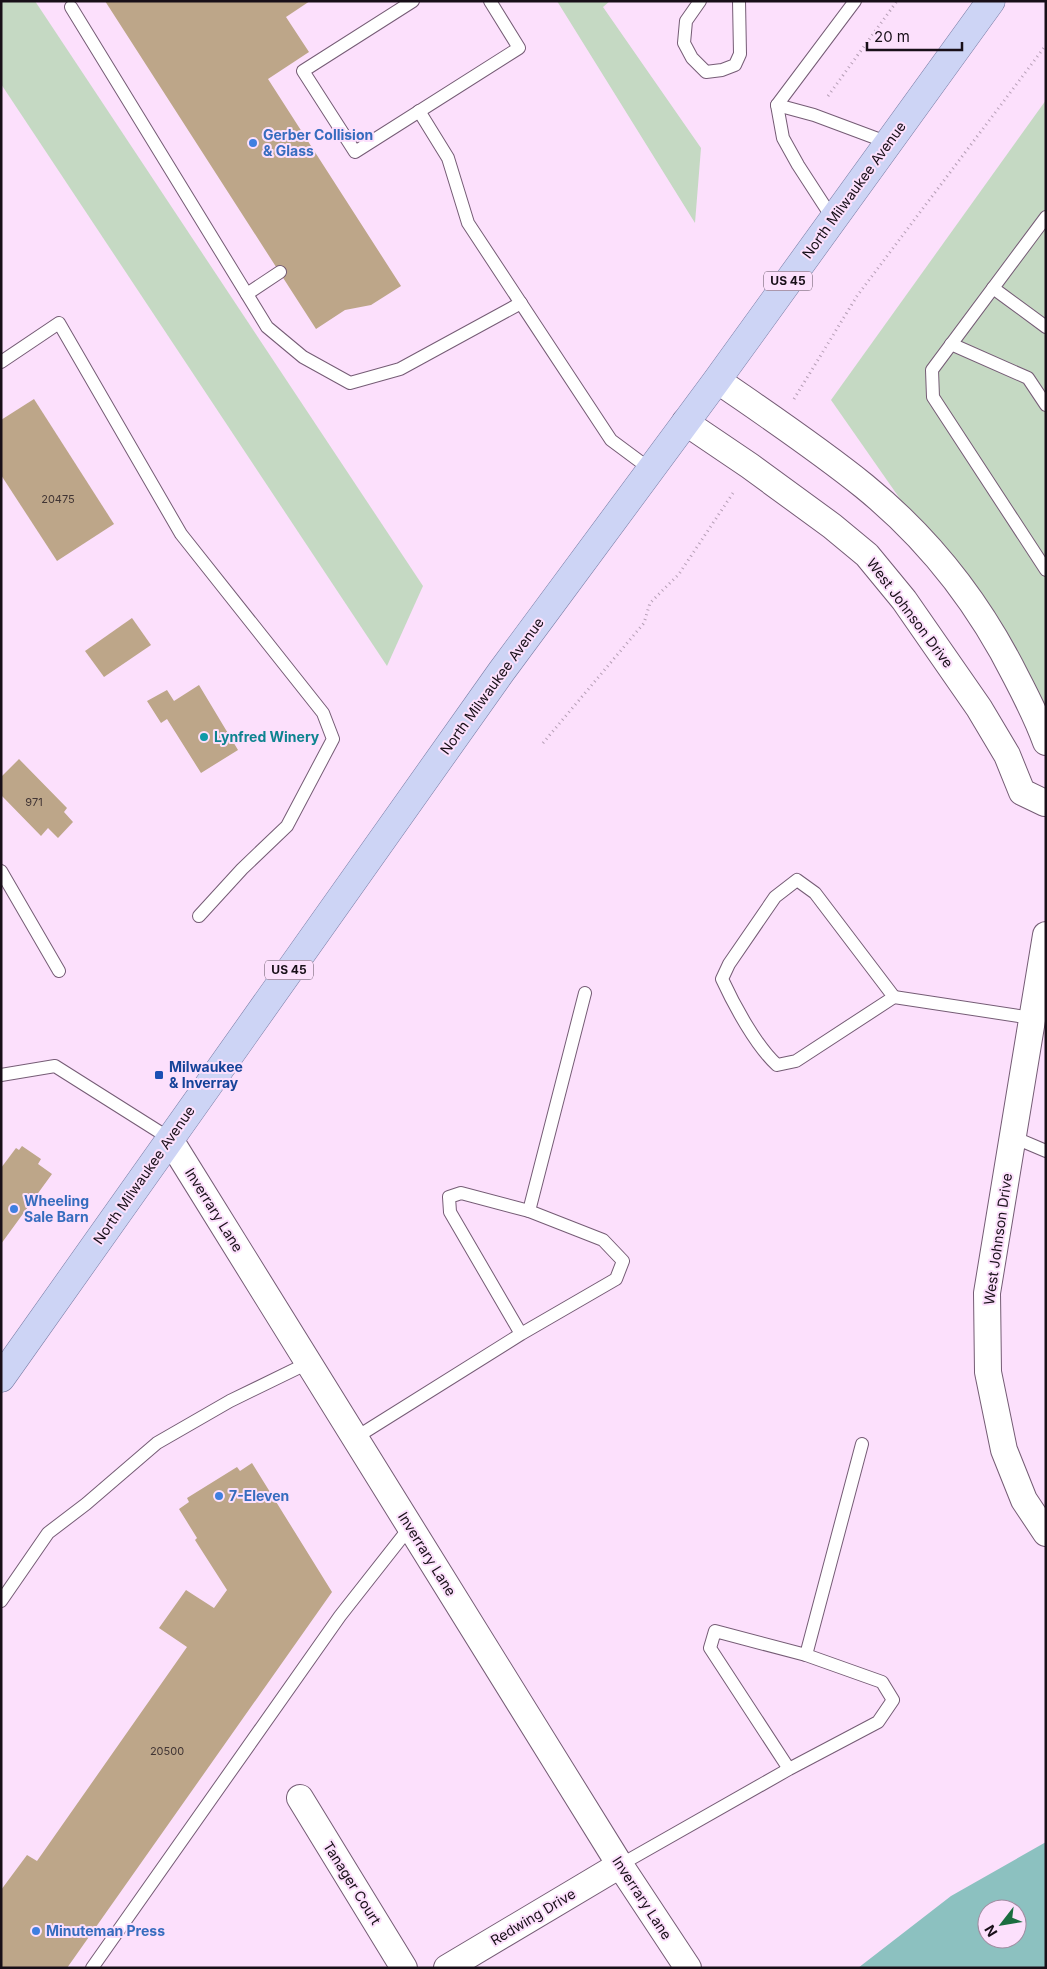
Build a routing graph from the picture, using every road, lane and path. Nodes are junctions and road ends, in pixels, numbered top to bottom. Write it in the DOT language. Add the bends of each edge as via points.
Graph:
graph roads {
  1 [pos="413,1"];
  2 [pos="490,1"];
  3 [pos="700,1"];
  4 [pos="739,1"];
  5 [pos="854,1"];
  6 [pos="897,1"];
  7 [pos="990,1"];
  8 [pos="71,7"];
  9 [pos="777,105"];
  10 [pos="419,111"];
  11 [pos="814,115"];
  12 [pos="889,143"];
  13 [pos="1046,217"];
  14 [pos="833,219"];
  15 [pos="280,272"];
  16 [pos="993,288"];
  17 [pos="247,294"];
  18 [pos="521,303"];
  19 [pos="1046,327"];
  20 [pos="950,344"];
  21 [pos="1,362"];
  22 [pos="717,380"];
  23 [pos="1046,405"];
  24 [pos="685,422"];
  25 [pos="650,469"];
  26 [pos="1046,570"];
  27 [pos="1046,742"];
  28 [pos="1046,804"];
  29 [pos="1,872"];
  30 [pos="199,916"];
  31 [pos="1046,936"];
  32 [pos="59,971"];
  33 [pos="585,993"];
  34 [pos="894,997"];
  35 [pos="1032,1018"];
  36 [pos="1,1076"];
  37 [pos="169,1138"];
  38 [pos="1013,1138"];
  39 [pos="1046,1151"];
  40 [pos="529,1211"];
  41 [pos="521,1334"];
  42 [pos="308,1362"];
  43 [pos="1,1378"];
  44 [pos="355,1438"];
  45 [pos="862,1444"];
  46 [pos="410,1527"];
  47 [pos="1046,1534"];
  48 [pos="1,1601"];
  49 [pos="806,1655"];
  50 [pos="789,1769"];
  51 [pos="300,1798"];
  52 [pos="620,1866"];
  53 [pos="92,1968"];
  54 [pos="404,1968"];
  55 [pos="447,1968"];
  56 [pos="688,1968"];
  1 -- 10 [label="lane" via="303,71 355,152"];
  2 -- 10 [label="lane" via="519,48"];
  3 -- 4 [label="lane" via="686,21 684,43 692,58 706,72 735,65 740,54"];
  5 -- 9 [label="lane"];
  6 -- 11 [label="path"];
  7 -- 12 [label="main road, North Milwaukee Avenue / US 45"];
  8 -- 17 [label="lane"];
  9 -- 11 [label="lane"];
  9 -- 14 [label="lane" via="784,138"];
  10 -- 18 [label="lane" via="448,158 468,223"];
  11 -- 12 [label="lane"];
  12 -- 14 [label="main road, North Milwaukee Avenue / US 45"];
  13 -- 16 [label="lane"];
  14 -- 22 [label="main road, North Milwaukee Avenue / US 45"];
  15 -- 17 [label="lane"];
  16 -- 19 [label="lane"];
  16 -- 20 [label="lane"];
  17 -- 18 [label="lane" via="267,327 303,357 350,383 400,369"];
  18 -- 25 [label="lane" via="611,440"];
  20 -- 23 [label="lane" via="1028,378"];
  20 -- 26 [label="lane" via="932,370 933,397"];
  21 -- 30 [label="lane" via="59,323 181,534 323,713 333,738 287,826"];
  22 -- 24 [label="main road, North Milwaukee Avenue / US 45"];
  22 -- 27 [label="street" via="864,486 943,564 996,639"];
  24 -- 25 [label="main road, North Milwaukee Avenue / US 45"];
  24 -- 28 [label="street, West Johnson Drive" via="825,520 868,555 904,600 983,715 1007,755 1022,792"];
  25 -- 37 [label="main road, North Milwaukee Avenue / US 45" via="495,680"];
  29 -- 32 [label="lane"];
  31 -- 35 [label="street, West Johnson Drive"];
  33 -- 40 [label="lane"];
  34 -- 34 [label="lane" via="796,1061 777,1065 768,1057 722,979 775,897 797,880 815,893"];
  34 -- 35 [label="lane"];
  35 -- 38 [label="street, West Johnson Drive"];
  36 -- 37 [label="lane" via="55,1066"];
  37 -- 42 [label="street, Inverrary Lane"];
  37 -- 43 [label="main road, North Milwaukee Avenue / US 45"];
  38 -- 39 [label="lane"];
  38 -- 47 [label="street, West Johnson Drive" via="987,1293 988,1372 1004,1450 1024,1500"];
  40 -- 41 [label="lane" via="604,1240 623,1261 616,1279"];
  40 -- 41 [label="lane" via="461,1193 449,1197 450,1212"];
  41 -- 44 [label="lane"];
  42 -- 44 [label="street, Inverrary Lane"];
  42 -- 48 [label="lane" via="157,1442 48,1533"];
  44 -- 46 [label="street, Inverrary Lane"];
  45 -- 49 [label="lane"];
  46 -- 52 [label="street, Inverrary Lane"];
  46 -- 53 [label="lane" via="340,1616"];
  49 -- 50 [label="lane" via="882,1682 892,1700 878,1722"];
  49 -- 50 [label="lane" via="715,1631 710,1648"];
  50 -- 52 [label="lane"];
  51 -- 54 [label="street, Tanager Court"];
  52 -- 55 [label="street, Redwing Drive"];
  52 -- 56 [label="street, Inverrary Lane"];
}
